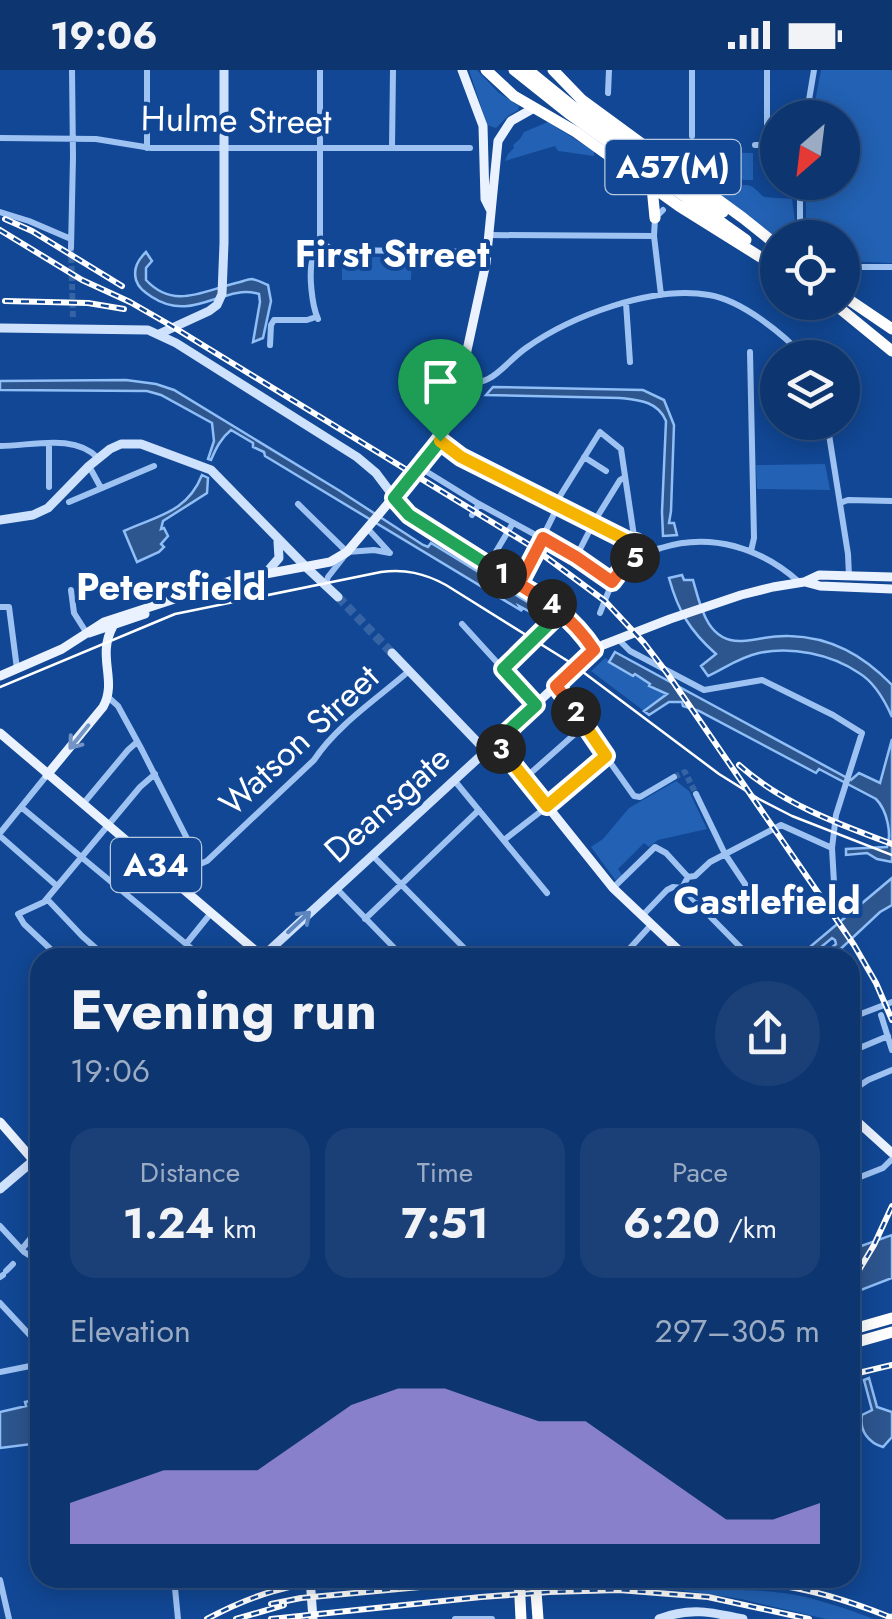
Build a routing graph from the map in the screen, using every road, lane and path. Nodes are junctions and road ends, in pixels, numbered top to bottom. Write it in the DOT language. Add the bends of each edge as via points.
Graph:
graph roads {
  1 [pos="72,70"];
  2 [pos="147,70"];
  3 [pos="224,70"];
  4 [pos="320,70"];
  5 [pos="393,70"];
  6 [pos="462,70"];
  7 [pos="513,70"];
  8 [pos="528,70"];
  9 [pos="549,70"];
  10 [pos="564,70"];
  11 [pos="608,70"];
  12 [pos="692,70"];
  13 [pos="767,70"];
  14 [pos="814,70"];
  15 [pos="489,74"];
  16 [pos="571,86"];
  17 [pos="608,93"];
  18 [pos="767,100"];
  19 [pos="809,100"];
  20 [pos="530,110"];
  21 [pos="692,136"];
  22 [pos="0,138"];
  23 [pos="72,140"];
  24 [pos="755,145"];
  25 [pos="760,145"];
  26 [pos="224,147"];
  27 [pos="322,147"];
  28 [pos="392,147"];
  29 [pos="147,148"];
  30 [pos="470,148"];
  31 [pos="634,155"];
  32 [pos="652,187"];
  33 [pos="679,206"];
  34 [pos="490,209"];
  35 [pos="0,212"];
  36 [pos="659,214"];
  37 [pos="760,233"];
  38 [pos="488,235"];
  39 [pos="654,236"];
  40 [pos="760,236"];
  41 [pos="324,245"];
  42 [pos="760,251"];
  43 [pos="488,252"];
  44 [pos="760,254"];
  45 [pos="860,268"];
  46 [pos="892,268"];
  47 [pos="660,295"];
  48 [pos="626,303"];
  49 [pos="860,303"];
  50 [pos="860,306"];
  51 [pos="855,320"];
  52 [pos="860,320"];
  53 [pos="892,320"];
  54 [pos="0,328"];
  55 [pos="892,329"];
  56 [pos="160,334"];
  57 [pos="785,340"];
  58 [pos="892,342"];
  59 [pos="270,346"];
  60 [pos="892,351"];
  61 [pos="750,352"];
  62 [pos="630,362"];
  63 [pos="461,382"];
  64 [pos="830,440"];
  65 [pos="440,441"];
  66 [pos="49,444"];
  67 [pos="0,446"];
  68 [pos="98,458"];
  69 [pos="584,458"];
  70 [pos="89,466"];
  71 [pos="154,466"];
  72 [pos="418,466"];
  73 [pos="606,471"];
  74 [pos="626,477"];
  75 [pos="51,481"];
  76 [pos="102,488"];
  77 [pos="394,498"];
  78 [pos="68,502"];
  79 [pos="892,502"];
  80 [pos="840,503"];
  81 [pos="298,504"];
  82 [pos="479,504"];
  83 [pos="556,505"];
  84 [pos="472,515"];
  85 [pos="0,520"];
  86 [pos="512,523"];
  87 [pos="593,524"];
  88 [pos="368,530"];
  89 [pos="543,538"];
  90 [pos="278,539"];
  91 [pos="636,542"];
  92 [pos="751,550"];
  93 [pos="347,552"];
  94 [pos="642,554"];
  95 [pos="576,557"];
  96 [pos="488,565"];
  97 [pos="306,568"];
  98 [pos="266,573"];
  99 [pos="850,576"];
  100 [pos="892,577"];
  101 [pos="612,582"];
  102 [pos="802,582"];
  103 [pos="519,584"];
  104 [pos="327,586"];
  105 [pos="892,588"];
  106 [pos="71,590"];
  107 [pos="338,597"];
  108 [pos="155,606"];
  109 [pos="4,607"];
  110 [pos="560,610"];
  111 [pos="600,613"];
  112 [pos="462,624"];
  113 [pos="113,626"];
  114 [pos="86,632"];
  115 [pos="618,639"];
  116 [pos="594,650"];
  117 [pos="392,654"];
  118 [pos="17,669"];
  119 [pos="503,669"];
  120 [pos="410,671"];
  121 [pos="0,676"];
  122 [pos="554,684"];
  123 [pos="108,697"];
  124 [pos="536,705"];
  125 [pos="584,725"];
  126 [pos="0,733"];
  127 [pos="138,742"];
  128 [pos="496,742"];
  129 [pos="486,752"];
  130 [pos="606,756"];
  131 [pos="48,774"];
  132 [pos="154,774"];
  133 [pos="674,777"];
  134 [pos="525,778"];
  135 [pos="454,780"];
  136 [pos="696,794"];
  137 [pos="83,804"];
  138 [pos="547,806"];
  139 [pos="21,807"];
  140 [pos="479,810"];
  141 [pos="109,826"];
  142 [pos="0,835"];
  143 [pos="504,840"];
  144 [pos="832,848"];
  145 [pos="725,854"];
  146 [pos="372,856"];
  147 [pos="82,858"];
  148 [pos="200,864"];
  149 [pos="688,877"];
  150 [pos="128,880"];
  151 [pos="834,883"];
  152 [pos="57,886"];
  153 [pos="182,886"];
  154 [pos="400,886"];
  155 [pos="336,888"];
  156 [pos="613,888"];
  157 [pos="682,888"];
  158 [pos="120,890"];
  159 [pos="547,893"];
  160 [pos="48,899"];
  161 [pos="761,908"];
  162 [pos="212,912"];
  163 [pos="642,916"];
  164 [pos="365,919"];
  165 [pos="651,925"];
  166 [pos="186,944"];
  167 [pos="49,948"];
  168 [pos="96,948"];
  169 [pos="191,948"];
  170 [pos="253,948"];
  171 [pos="273,948"];
  172 [pos="394,948"];
  173 [pos="464,948"];
  174 [pos="630,948"];
  175 [pos="676,948"];
  176 [pos="742,948"];
  177 [pos="892,1002"];
  178 [pos="860,1014"];
  179 [pos="881,1014"];
  180 [pos="888,1036"];
  181 [pos="860,1048"];
  182 [pos="892,1050"];
  183 [pos="892,1070"];
  184 [pos="860,1085"];
  185 [pos="0,1122"];
  186 [pos="860,1125"];
  187 [pos="30,1153"];
  188 [pos="892,1156"];
  189 [pos="30,1166"];
  190 [pos="860,1177"];
  191 [pos="2,1184"];
  192 [pos="0,1226"];
  193 [pos="30,1241"];
  194 [pos="23,1251"];
  195 [pos="30,1256"];
  196 [pos="3,1274"];
  197 [pos="0,1303"];
  198 [pos="892,1318"];
  199 [pos="860,1327"];
  200 [pos="892,1332"];
  201 [pos="30,1335"];
  202 [pos="860,1341"];
  203 [pos="30,1366"];
  204 [pos="0,1372"];
  205 [pos="0,1580"];
  206 [pos="175,1588"];
  207 [pos="310,1588"];
  208 [pos="520,1588"];
  209 [pos="536,1588"];
  210 [pos="9,1619"];
  211 [pos="178,1619"];
  212 [pos="312,1619"];
  213 [pos="456,1619"];
  214 [pos="492,1619"];
  215 [pos="522,1619"];
  216 [pos="538,1619"];
  217 [pos="659,1619"];
  218 [pos="743,1619"];
  1 -- 23 [label="street"];
  2 -- 29 [label="street"];
  3 -- 26 [label="street"];
  4 -- 27 [label="street"];
  5 -- 28 [label="street"];
  6 -- 34 [label="main road" via="482,126"];
  7 -- 15 [label="highway"];
  7 -- 31 [label="highway, A57(M), bridge"];
  8 -- 31 [label="highway, A57(M), bridge"];
  9 -- 16 [label="highway, A57(M)"];
  9 -- 20 [label="highway" via="543,97"];
  10 -- 16 [label="highway, A57(M)"];
  11 -- 17 [label="street"];
  12 -- 21 [label="street"];
  13 -- 18 [label="street"];
  14 -- 19 [label="street"];
  15 -- 20 [label="highway"];
  16 -- 37 [label="highway, A57(M)"];
  20 -- 32 [label="highway, A57(M)" via="576,132"];
  20 -- 34 [label="main road" via="510,121 498,141"];
  22 -- 23 [label="street, Hulme Street"];
  23 -- 29 [label="street, Hulme Street"];
  23 -- 35 [label="street" via="71,243"];
  24 -- 25 [label="street"];
  26 -- 27 [label="street, Hulme Street"];
  26 -- 29 [label="street, Hulme Street"];
  26 -- 56 [label="street" via="221,293 209,312"];
  27 -- 28 [label="street, Hulme Street"];
  27 -- 41 [label="street"];
  28 -- 30 [label="street, Hulme Street"];
  31 -- 40 [label="highway, A57(M)"];
  31 -- 42 [label="highway, A57(M)"];
  32 -- 33 [label="highway, A57(M)"];
  32 -- 36 [label="highway"];
  33 -- 36 [label="highway"];
  33 -- 44 [label="highway, A57(M)"];
  34 -- 38 [label="main road"];
  36 -- 39 [label="street"];
  38 -- 39 [label="street"];
  38 -- 43 [label="main road"];
  39 -- 47 [label="street"];
  41 -- 43 [label="street"];
  41 -- 59 [label="street" via="312,260 317,318 274,320"];
  43 -- 63 [label="main road"];
  45 -- 46 [label="street"];
  47 -- 48 [label="street"];
  47 -- 57 [label="street" via="731,302"];
  48 -- 62 [label="street"];
  48 -- 63 [label="street" via="558,328 483,383"];
  49 -- 53 [label="highway"];
  50 -- 55 [label="highway"];
  51 -- 60 [label="highway"];
  52 -- 58 [label="highway"];
  54 -- 56 [label="street" via="73,324"];
  56 -- 77 [label="street" via="358,457"];
  61 -- 92 [label="street"];
  63 -- 65 [label="main road"];
  64 -- 80 [label="street"];
  65 -- 72 [label="main road"];
  65 -- 83 [label="street"];
  66 -- 67 [label="street"];
  66 -- 68 [label="street" via="80,444"];
  66 -- 75 [label="street"];
  68 -- 70 [label="street"];
  68 -- 90 [label="street" via="134,443 203,466"];
  69 -- 73 [label="street"];
  69 -- 74 [label="street" via="600,432 621,448"];
  69 -- 83 [label="street"];
  70 -- 76 [label="street"];
  70 -- 85 [label="street" via="48,508"];
  71 -- 76 [label="street"];
  72 -- 77 [label="main road"];
  72 -- 82 [label="street"];
  74 -- 87 [label="street"];
  74 -- 91 [label="street"];
  76 -- 78 [label="street"];
  77 -- 88 [label="main road"];
  77 -- 96 [label="street" via="406,513"];
  79 -- 80 [label="street"];
  80 -- 99 [label="street"];
  81 -- 93 [label="street"];
  82 -- 84 [label="street"];
  82 -- 86 [label="street"];
  83 -- 87 [label="street"];
  83 -- 89 [label="street"];
  86 -- 89 [label="street"];
  86 -- 96 [label="street"];
  87 -- 91 [label="street"];
  87 -- 95 [label="street"];
  88 -- 93 [label="main road"];
  88 -- 93 [label="street" via="390,552"];
  89 -- 95 [label="street"];
  89 -- 103 [label="street"];
  90 -- 97 [label="street"];
  90 -- 98 [label="street" via="279,558"];
  91 -- 94 [label="street"];
  92 -- 94 [label="street" via="707,541"];
  92 -- 102 [label="street"];
  93 -- 97 [label="main road"];
  93 -- 104 [label="street"];
  94 -- 101 [label="street"];
  95 -- 101 [label="street"];
  96 -- 103 [label="street"];
  97 -- 98 [label="main road"];
  97 -- 104 [label="street"];
  98 -- 108 [label="main road"];
  99 -- 100 [label="main road"];
  99 -- 102 [label="main road"];
  101 -- 111 [label="street"];
  102 -- 105 [label="main road"];
  102 -- 115 [label="main road, Deansgate"];
  103 -- 110 [label="street"];
  104 -- 107 [label="street"];
  106 -- 114 [label="street"];
  108 -- 113 [label="main road"];
  108 -- 114 [label="main road"];
  109 -- 118 [label="street"];
  110 -- 116 [label="street"];
  110 -- 119 [label="street"];
  112 -- 119 [label="street"];
  113 -- 114 [label="main road"];
  113 -- 123 [label="main road" via="104,648"];
  114 -- 118 [label="main road"];
  115 -- 116 [label="main road, Deansgate"];
  115 -- 144 [label="street" via="704,690 762,680 862,733"];
  116 -- 122 [label="main road, Deansgate"];
  117 -- 120 [label="street"];
  118 -- 121 [label="main road"];
  119 -- 124 [label="street"];
  120 -- 129 [label="street"];
  120 -- 148 [label="street, Watson Street"];
  122 -- 124 [label="main road, Deansgate"];
  122 -- 125 [label="street"];
  123 -- 127 [label="street"];
  123 -- 131 [label="main road, one-way"];
  124 -- 128 [label="main road, Deansgate"];
  125 -- 130 [label="street"];
  125 -- 134 [label="street"];
  126 -- 131 [label="main road, A34"];
  127 -- 132 [label="street"];
  127 -- 137 [label="street"];
  128 -- 129 [label="main road, Deansgate"];
  128 -- 134 [label="main road"];
  129 -- 135 [label="street, Deansgate"];
  130 -- 133 [label="street" via="632,794"];
  130 -- 138 [label="street"];
  131 -- 137 [label="main road, A34"];
  131 -- 139 [label="street"];
  132 -- 141 [label="street"];
  132 -- 148 [label="street"];
  134 -- 138 [label="main road"];
  135 -- 140 [label="street"];
  135 -- 146 [label="street, Deansgate"];
  136 -- 145 [label="street"];
  137 -- 141 [label="main road, A34"];
  138 -- 143 [label="street"];
  138 -- 156 [label="main road"];
  139 -- 142 [label="street"];
  139 -- 147 [label="street"];
  140 -- 143 [label="street"];
  140 -- 154 [label="street"];
  141 -- 147 [label="street"];
  141 -- 153 [label="main road, A34" via="143,862"];
  142 -- 152 [label="street"];
  143 -- 159 [label="street"];
  144 -- 145 [label="street" via="781,825"];
  144 -- 151 [label="street"];
  145 -- 149 [label="street"];
  145 -- 161 [label="street"];
  146 -- 154 [label="street"];
  146 -- 155 [label="street, Deansgate"];
  147 -- 152 [label="street"];
  147 -- 158 [label="street"];
  148 -- 153 [label="street, Watson Street"];
  149 -- 156 [label="street" via="655,846"];
  149 -- 157 [label="street"];
  150 -- 158 [label="street"];
  152 -- 160 [label="street"];
  153 -- 162 [label="main road, A34"];
  154 -- 164 [label="street"];
  154 -- 173 [label="street"];
  155 -- 164 [label="street"];
  171 -- 155 [label="street, Deansgate, one-way"];
  156 -- 163 [label="main road"];
  157 -- 163 [label="street" via="667,890"];
  157 -- 176 [label="street"];
  158 -- 166 [label="street"];
  160 -- 167 [label="street" via="18,914"];
  160 -- 168 [label="street"];
  162 -- 166 [label="street"];
  162 -- 170 [label="main road, A34"];
  163 -- 165 [label="main road"];
  164 -- 172 [label="street"];
  165 -- 174 [label="street"];
  165 -- 175 [label="main road"];
  166 -- 169 [label="street"];
  177 -- 178 [label="street"];
  179 -- 180 [label="street"];
  180 -- 181 [label="street"];
  180 -- 182 [label="street"];
  183 -- 184 [label="street"];
  185 -- 187 [label="main road"];
  186 -- 188 [label="main road"];
  188 -- 190 [label="street"];
  189 -- 191 [label="street"];
  192 -- 194 [label="street"];
  193 -- 194 [label="street"];
  194 -- 195 [label="street"];
  194 -- 196 [label="street"];
  197 -- 201 [label="street"];
  198 -- 199 [label="highway"];
  200 -- 202 [label="highway"];
  203 -- 204 [label="street"];
  205 -- 210 [label="street"];
  206 -- 211 [label="street"];
  207 -- 212 [label="main road"];
  208 -- 215 [label="highway"];
  209 -- 216 [label="highway"];
  213 -- 214 [label="street"];
  217 -- 218 [label="street" via="691,1611"];
}
